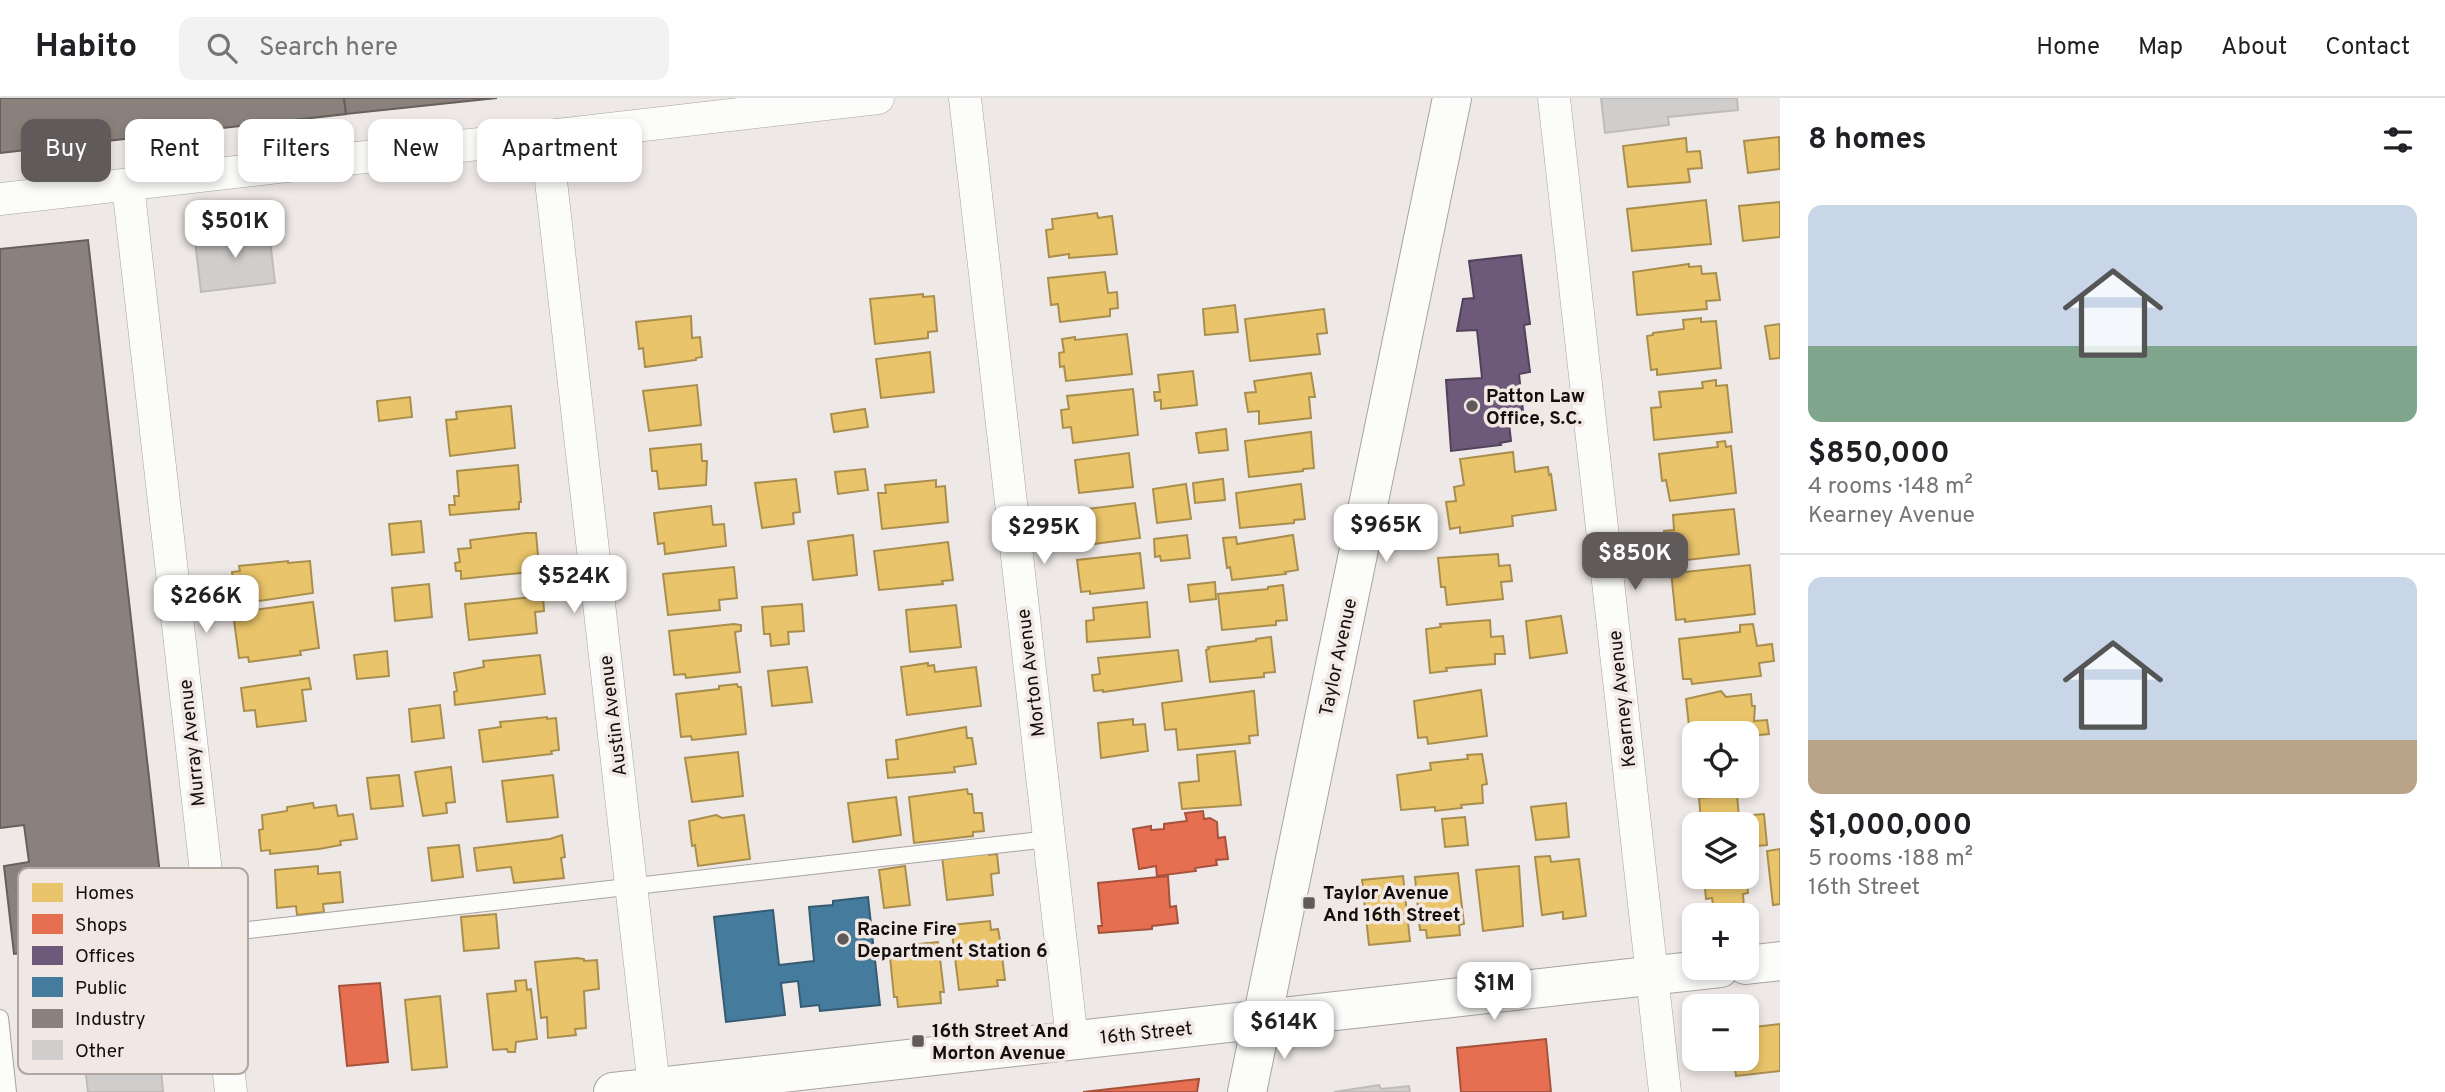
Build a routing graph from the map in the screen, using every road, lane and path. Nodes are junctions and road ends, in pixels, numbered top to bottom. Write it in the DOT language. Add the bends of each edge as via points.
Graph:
graph roads {
  1 [pos="878,98"];
  2 [pos="965,98"];
  3 [pos="1452,98"];
  4 [pos="1554,98"];
  5 [pos="642,126"];
  6 [pos="477,145"];
  7 [pos="551,182"];
  8 [pos="128,185"];
  9 [pos="0,199"];
  10 [pos="1049,839"];
  11 [pos="206,868"];
  12 [pos="632,888"];
  13 [pos="248,930"];
  14 [pos="1780,961"];
  15 [pos="1759,963"];
  16 [pos="1682,972"];
  17 [pos="1652,975"];
  18 [pos="0,1018"];
  19 [pos="1262,1018"];
  20 [pos="1072,1040"];
  21 [pos="229,1074"];
  22 [pos="654,1087"];
  23 [pos="8,1092"];
  24 [pos="231,1092"];
  25 [pos="614,1092"];
  26 [pos="1247,1092"];
  27 [pos="1665,1092"];
  1 -- 5 [label="street"];
  2 -- 10 [label="street, Morton Avenue"];
  3 -- 19 [label="street, Taylor Avenue"];
  4 -- 17 [label="street, Kearney Avenue"];
  6 -- 8 [label="street"];
  7 -- 12 [label="street, Austin Avenue"];
  8 -- 9 [label="street"];
  8 -- 11 [label="street, Murray Avenue"];
  10 -- 12 [label="lane"];
  10 -- 20 [label="street, Morton Avenue"];
  12 -- 13 [label="lane"];
  12 -- 22 [label="street, Austin Avenue"];
  14 -- 15 [label="street"];
  16 -- 17 [label="street, 16th Street"];
  17 -- 19 [label="street, 16th Street"];
  17 -- 27 [label="street, Kearney Avenue"];
  18 -- 23 [label="lane"];
  19 -- 20 [label="street, 16th Street"];
  19 -- 26 [label="street, Taylor Avenue"];
  20 -- 22 [label="street, 16th Street"];
  21 -- 24 [label="street, Murray Avenue"];
  22 -- 25 [label="street, 16th Street"];
}
